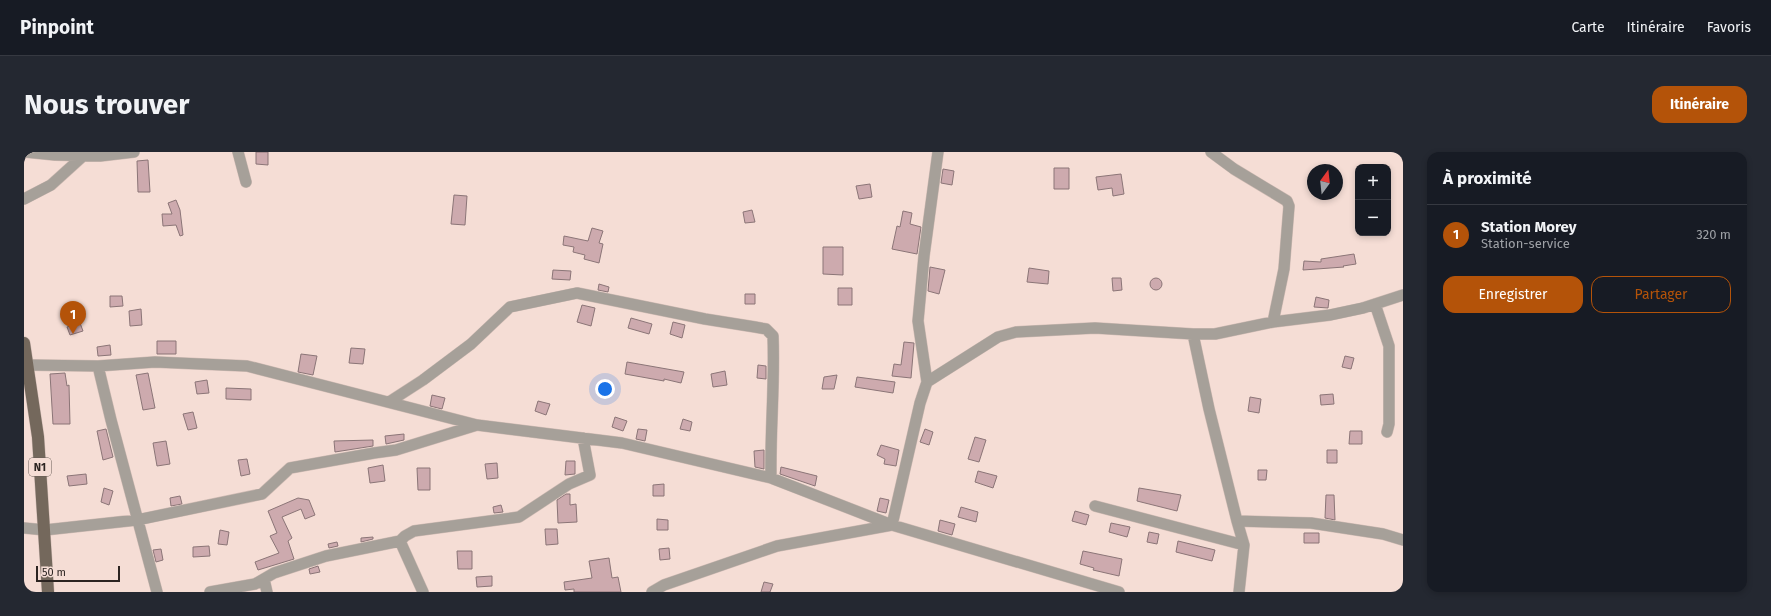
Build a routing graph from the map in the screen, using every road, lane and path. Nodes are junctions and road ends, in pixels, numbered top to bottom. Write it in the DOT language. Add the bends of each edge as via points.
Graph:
graph roads {
  1 [pos="25,152"];
  2 [pos="134,152"];
  3 [pos="238,152"];
  4 [pos="938,152"];
  5 [pos="1211,152"];
  6 [pos="83,156"];
  7 [pos="246,182"];
  8 [pos="24,199"];
  9 [pos="1403,295"];
  10 [pos="1375,304"];
  11 [pos="1273,322"];
  12 [pos="1193,334"];
  13 [pos="24,343"];
  14 [pos="28,365"];
  15 [pos="98,366"];
  16 [pos="927,382"];
  17 [pos="389,402"];
  18 [pos="477,424"];
  19 [pos="1387,432"];
  20 [pos="583,438"];
  21 [pos="771,478"];
  22 [pos="1095,506"];
  23 [pos="137,520"];
  24 [pos="1237,521"];
  25 [pos="892,525"];
  26 [pos="24,528"];
  27 [pos="44,530"];
  28 [pos="1403,540"];
  29 [pos="400,541"];
  30 [pos="1244,545"];
  31 [pos="264,579"];
  32 [pos="48,592"];
  33 [pos="157,592"];
  34 [pos="210,592"];
  35 [pos="267,592"];
  36 [pos="423,592"];
  37 [pos="652,592"];
  38 [pos="1119,592"];
  39 [pos="1239,592"];
  1 -- 6 [label="street"];
  2 -- 6 [label="street"];
  3 -- 7 [label="street"];
  4 -- 16 [label="street" via="918,321"];
  5 -- 11 [label="street" via="1288,202 1284,269"];
  6 -- 8 [label="street" via="51,185"];
  9 -- 10 [label="street"];
  10 -- 11 [label="street" via="1330,315"];
  10 -- 19 [label="street" via="1389,346"];
  11 -- 12 [label="street" via="1215,334"];
  12 -- 16 [label="street" via="1095,328 1016,332 998,337"];
  12 -- 24 [label="street"];
  13 -- 14 [label="main road, N1"];
  14 -- 15 [label="street"];
  14 -- 27 [label="main road, N1" via="38,437"];
  15 -- 17 [label="street" via="155,362 247,366"];
  15 -- 23 [label="street"];
  16 -- 25 [label="street"];
  17 -- 18 [label="street"];
  17 -- 21 [label="street" via="471,344 510,307 577,294 766,329 773,336"];
  18 -- 20 [label="street"];
  18 -- 23 [label="street" via="396,450 290,468 262,494"];
  20 -- 21 [label="street" via="622,443"];
  20 -- 29 [label="street" via="590,476 569,484 519,517 414,531"];
  21 -- 25 [label="street"];
  22 -- 30 [label="street"];
  23 -- 27 [label="street"];
  23 -- 33 [label="street"];
  24 -- 28 [label="street" via="1311,523 1383,534"];
  24 -- 30 [label="street"];
  25 -- 37 [label="street" via="777,546 664,585"];
  25 -- 38 [label="street"];
  26 -- 27 [label="street"];
  27 -- 32 [label="main road, N1"];
  29 -- 31 [label="street" via="326,556 274,572"];
  29 -- 36 [label="street"];
  30 -- 39 [label="street"];
  31 -- 34 [label="street" via="254,584"];
  31 -- 35 [label="street"];
}
